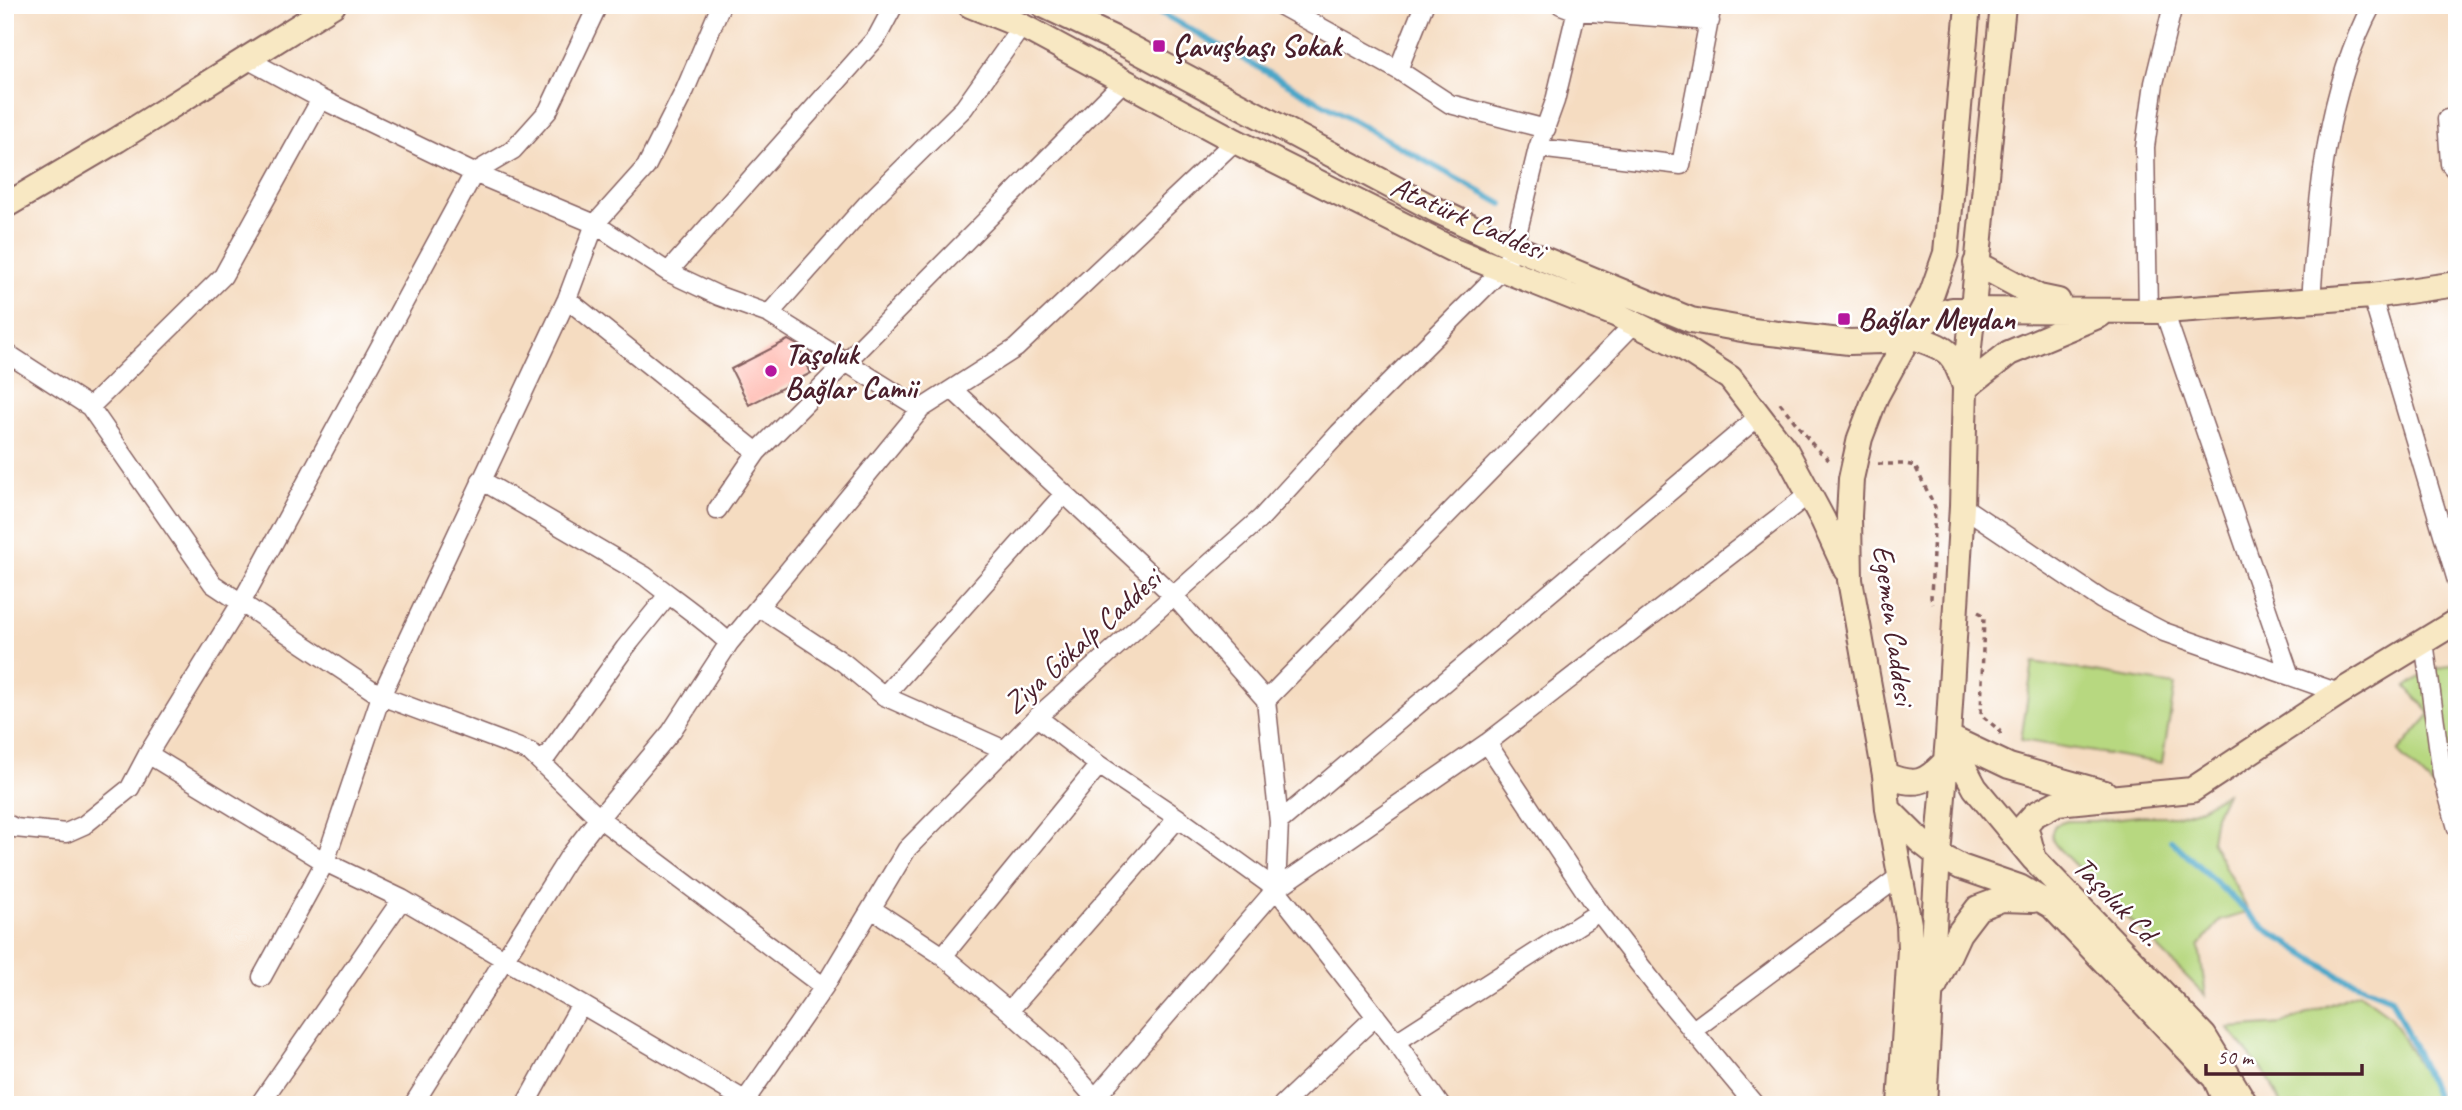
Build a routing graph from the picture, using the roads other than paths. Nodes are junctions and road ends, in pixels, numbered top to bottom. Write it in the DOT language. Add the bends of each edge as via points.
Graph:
graph roads {
  1 [pos="333,5"];
  2 [pos="598,5"];
  3 [pos="721,5"];
  4 [pos="894,5"];
  5 [pos="970,5"];
  6 [pos="1043,5"];
  7 [pos="1280,5"];
  8 [pos="1424,5"];
  9 [pos="1968,5"];
  10 [pos="2003,5"];
  11 [pos="2173,5"];
  12 [pos="2372,5"];
  13 [pos="1572,7"];
  14 [pos="1711,13"];
  15 [pos="1022,26"];
  16 [pos="247,59"];
  17 [pos="1398,70"];
  18 [pos="1124,80"];
  19 [pos="321,99"];
  20 [pos="2447,119"];
  21 [pos="1546,129"];
  22 [pos="1235,141"];
  23 [pos="1538,148"];
  24 [pos="2457,172"];
  25 [pos="474,173"];
  26 [pos="11,198"];
  27 [pos="595,224"];
  28 [pos="1508,258"];
  29 [pos="1976,264"];
  30 [pos="668,272"];
  31 [pos="2457,284"];
  32 [pos="2372,296"];
  33 [pos="567,299"];
  34 [pos="2311,301"];
  35 [pos="1972,311"];
  36 [pos="2110,311"];
  37 [pos="2156,311"];
  38 [pos="769,314"];
  39 [pos="1633,325"];
  40 [pos="1909,335"];
  41 [pos="5,352"];
  42 [pos="847,361"];
  43 [pos="1965,388"];
  44 [pos="953,390"];
  45 [pos="90,407"];
  46 [pos="921,409"];
  47 [pos="1759,416"];
  48 [pos="757,452"];
  49 [pos="481,480"];
  50 [pos="1064,494"];
  51 [pos="1810,494"];
  52 [pos="1962,506"];
  53 [pos="717,510"];
  54 [pos="1850,580"];
  55 [pos="2457,582"];
  56 [pos="668,595"];
  57 [pos="1174,596"];
  58 [pos="241,603"];
  59 [pos="759,607"];
  60 [pos="2457,621"];
  61 [pos="2424,641"];
  62 [pos="729,643"];
  63 [pos="2290,676"];
  64 [pos="2339,693"];
  65 [pos="382,696"];
  66 [pos="884,696"];
  67 [pos="1266,700"];
  68 [pos="1037,717"];
  69 [pos="1487,743"];
  70 [pos="1947,748"];
  71 [pos="1005,750"];
  72 [pos="148,754"];
  73 [pos="542,763"];
  74 [pos="1099,765"];
  75 [pos="1885,775"];
  76 [pos="2116,796"];
  77 [pos="1888,809"];
  78 [pos="599,818"];
  79 [pos="1178,818"];
  80 [pos="1279,822"];
  81 [pos="5,823"];
  82 [pos="2457,828"];
  83 [pos="1938,855"];
  84 [pos="2034,859"];
  85 [pos="325,862"];
  86 [pos="1900,876"];
  87 [pos="1276,889"];
  88 [pos="402,899"];
  89 [pos="2052,906"];
  90 [pos="872,909"];
  91 [pos="1599,912"];
  92 [pos="943,956"];
  93 [pos="505,961"];
  94 [pos="262,976"];
  95 [pos="824,987"];
  96 [pos="1929,998"];
  97 [pos="581,1004"];
  98 [pos="1009,1011"];
  99 [pos="1376,1016"];
  100 [pos="1692,1031"];
  101 [pos="1396,1042"];
  102 [pos="1092,1101"];
  103 [pos="747,1103"];
  104 [pos="259,1105"];
  105 [pos="413,1105"];
  106 [pos="525,1105"];
  107 [pos="1282,1105"];
  108 [pos="1440,1105"];
  109 [pos="1755,1105"];
  110 [pos="1900,1105"];
  111 [pos="1924,1105"];
  112 [pos="2228,1105"];
  113 [pos="2246,1105"];
  1 -- 16 [label="street"];
  2 -- 25 [label="street" via="548,111 513,150"];
  3 -- 27 [label="street" via="646,167"];
  4 -- 30 [label="street" via="877,37"];
  5 -- 15 [label="street, Atatürk Caddesi"];
  6 -- 28 [label="street, Atatürk Caddesi" via="1434,209"];
  7 -- 17 [label="street"];
  8 -- 17 [label="street"];
  9 -- 40 [label="street, Egemen Caddesi" via="1946,253 1932,293"];
  10 -- 29 [label="street, Egemen Caddesi"];
  11 -- 37 [label="street" via="2154,83 2145,147"];
  12 -- 34 [label="street" via="2345,76 2327,144"];
  13 -- 14 [label="street"];
  13 -- 21 [label="street"];
  14 -- 23 [label="street" via="1681,165"];
  15 -- 18 [label="street, Atatürk Caddesi"];
  15 -- 38 [label="street" via="964,108 866,205"];
  16 -- 19 [label="street"];
  16 -- 26 [label="street"];
  17 -- 21 [label="street" via="1450,104"];
  18 -- 22 [label="street, Atatürk Caddesi"];
  18 -- 42 [label="street"];
  19 -- 25 [label="street"];
  19 -- 45 [label="street" via="223,276"];
  20 -- 24 [label="street" via="2450,164"];
  21 -- 23 [label="street"];
  22 -- 28 [label="street, Atatürk Caddesi" via="1451,249"];
  22 -- 44 [label="street" via="1016,348"];
  23 -- 28 [label="street"];
  25 -- 27 [label="street"];
  25 -- 58 [label="street"];
  27 -- 30 [label="street"];
  27 -- 33 [label="street"];
  28 -- 39 [label="street, Atatürk Caddesi"];
  28 -- 40 [label="street, Atatürk Caddesi" via="1691,320 1849,342"];
  28 -- 57 [label="street, Ziya Gökalp Caddesi" via="1261,518"];
  29 -- 35 [label="street, Egemen Caddesi"];
  29 -- 36 [label="street" via="2039,297"];
  30 -- 38 [label="street"];
  31 -- 32 [label="street"];
  32 -- 34 [label="street"];
  32 -- 55 [label="street"];
  33 -- 48 [label="street"];
  33 -- 49 [label="street"];
  34 -- 37 [label="street"];
  35 -- 36 [label="street"];
  35 -- 40 [label="street" via="1937,314"];
  35 -- 43 [label="street, Egemen Caddesi"];
  36 -- 37 [label="street"];
  36 -- 43 [label="street" via="2009,353"];
  37 -- 63 [label="street"];
  38 -- 42 [label="street"];
  39 -- 47 [label="street, Atatürk Caddesi" via="1682,347 1730,378"];
  39 -- 67 [label="street"];
  40 -- 43 [label="street" via="1944,349 1956,360"];
  40 -- 54 [label="street, Egemen Caddesi" via="1876,396 1853,465"];
  41 -- 45 [label="street"];
  42 -- 46 [label="street"];
  42 -- 48 [label="street"];
  43 -- 52 [label="street, Egemen Caddesi"];
  44 -- 46 [label="street"];
  44 -- 50 [label="street"];
  45 -- 58 [label="street" via="214,584"];
  46 -- 59 [label="street"];
  47 -- 51 [label="street, Atatürk Caddesi"];
  47 -- 80 [label="street"];
  48 -- 53 [label="street"];
  49 -- 56 [label="street" via="645,576"];
  49 -- 65 [label="street"];
  50 -- 57 [label="street"];
  50 -- 66 [label="street"];
  51 -- 54 [label="street, Atatürk Caddesi"];
  51 -- 69 [label="street"];
  52 -- 63 [label="street" via="2112,605 2164,632"];
  52 -- 70 [label="street, Egemen Caddesi"];
  54 -- 75 [label="street, Egemen Caddesi"];
  56 -- 62 [label="street"];
  56 -- 73 [label="street"];
  57 -- 67 [label="street"];
  57 -- 68 [label="street, Ziya Gökalp Caddesi"];
  58 -- 65 [label="street"];
  58 -- 72 [label="street"];
  59 -- 62 [label="street"];
  59 -- 66 [label="street" via="844,663"];
  60 -- 61 [label="street"];
  61 -- 64 [label="street"];
  61 -- 82 [label="street" via="2442,774"];
  62 -- 78 [label="street" via="671,732"];
  63 -- 64 [label="street"];
  64 -- 76 [label="street" via="2192,790"];
  65 -- 73 [label="street" via="530,752"];
  65 -- 85 [label="street"];
  66 -- 71 [label="street"];
  67 -- 80 [label="street"];
  68 -- 71 [label="street, Ziya Gökalp Caddesi"];
  68 -- 74 [label="street"];
  69 -- 87 [label="street"];
  69 -- 91 [label="street"];
  70 -- 75 [label="street" via="1934,774 1918,782"];
  70 -- 76 [label="street"];
  70 -- 83 [label="street, Egemen Caddesi"];
  70 -- 84 [label="street, Taşoluk Cd."];
  71 -- 90 [label="street, Ziya Gökalp Caddesi" via="907,849"];
  72 -- 81 [label="street" via="130,788 84,825 66,833"];
  72 -- 85 [label="street"];
  73 -- 78 [label="street"];
  74 -- 79 [label="street"];
  74 -- 92 [label="street"];
  75 -- 77 [label="street, Egemen Caddesi"];
  76 -- 84 [label="street" via="2057,803 2034,815 2025,825"];
  77 -- 83 [label="street, Taşoluk Cd."];
  77 -- 86 [label="street, Egemen Caddesi"];
  78 -- 93 [label="street"];
  78 -- 95 [label="street"];
  79 -- 87 [label="street"];
  79 -- 98 [label="street"];
  80 -- 87 [label="street"];
  83 -- 89 [label="street, Taşoluk Cd." via="2019,887"];
  83 -- 96 [label="street, Egemen Caddesi"];
  84 -- 113 [label="street, Taşoluk Cd." via="2204,1036"];
  85 -- 88 [label="street"];
  85 -- 94 [label="street"];
  86 -- 100 [label="street"];
  86 -- 110 [label="street, Egemen Caddesi" via="1910,949"];
  87 -- 99 [label="street"];
  87 -- 102 [label="street"];
  88 -- 93 [label="street"];
  88 -- 104 [label="street"];
  89 -- 96 [label="street" via="2027,898 2002,899 1978,908 1959,933"];
  89 -- 112 [label="street, Taşoluk Cd." via="2215,1078"];
  90 -- 92 [label="street"];
  90 -- 95 [label="street, Ziya Gökalp Caddesi"];
  91 -- 100 [label="street"];
  91 -- 101 [label="street"];
  92 -- 98 [label="street"];
  93 -- 97 [label="street"];
  93 -- 105 [label="street"];
  95 -- 103 [label="street, Ziya Gökalp Caddesi"];
  96 -- 111 [label="street, Egemen Caddesi"];
  97 -- 103 [label="street"];
  97 -- 106 [label="street"];
  98 -- 102 [label="street" via="1054,1051"];
  99 -- 101 [label="street"];
  99 -- 107 [label="street"];
  100 -- 109 [label="street"];
  101 -- 108 [label="street"];
}
